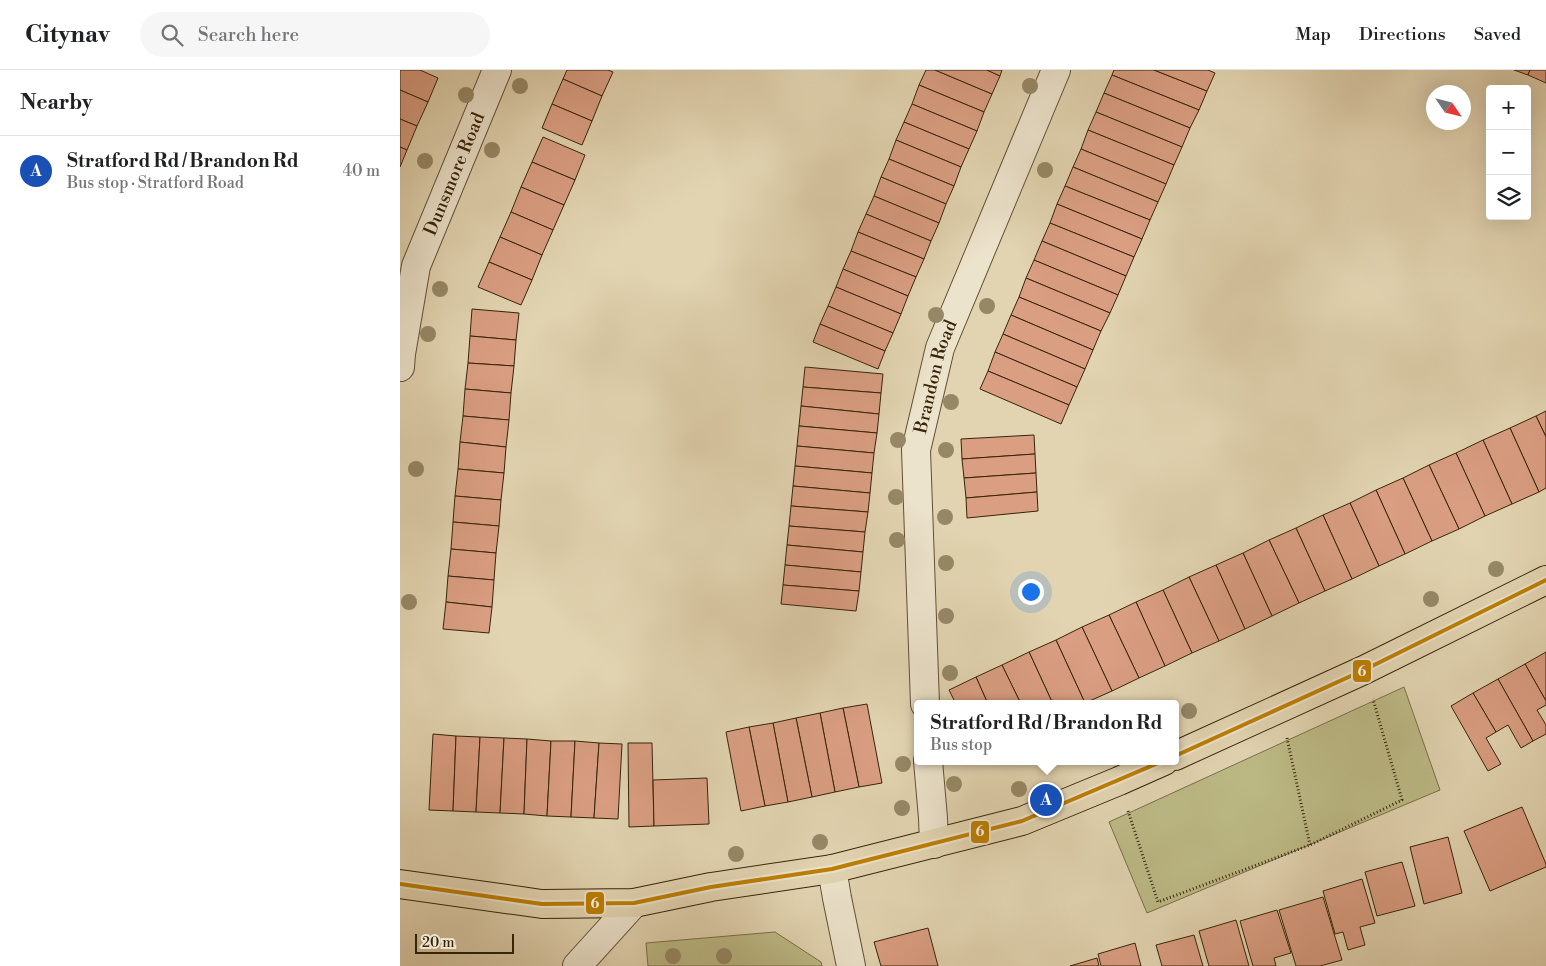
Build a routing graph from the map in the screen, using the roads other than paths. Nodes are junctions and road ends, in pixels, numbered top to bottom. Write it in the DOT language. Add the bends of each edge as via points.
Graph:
graph roads {
  1 [pos="497,70"];
  2 [pos="1056,70"];
  3 [pos="400,367"];
  4 [pos="1546,580"];
  5 [pos="924,700"];
  6 [pos="1179,754"];
  7 [pos="928,765"];
  8 [pos="1155,765"];
  9 [pos="934,844"];
  10 [pos="832,869"];
  11 [pos="400,884"];
  12 [pos="634,903"];
  13 [pos="577,966"];
  14 [pos="851,966"];
  1 -- 3 [label="street, Dunsmore Road" via="416,266"];
  2 -- 5 [label="street, Brandon Road" via="940,348 916,450"];
  4 -- 6 [label="highway" via="1364,670"];
  7 -- 9 [label="street"];
  8 -- 9 [label="highway" via="1022,821"];
  9 -- 10 [label="highway"];
  10 -- 12 [label="highway" via="711,887"];
  10 -- 14 [label="street"];
  11 -- 12 [label="highway" via="542,904"];
  12 -- 13 [label="street"];
}
